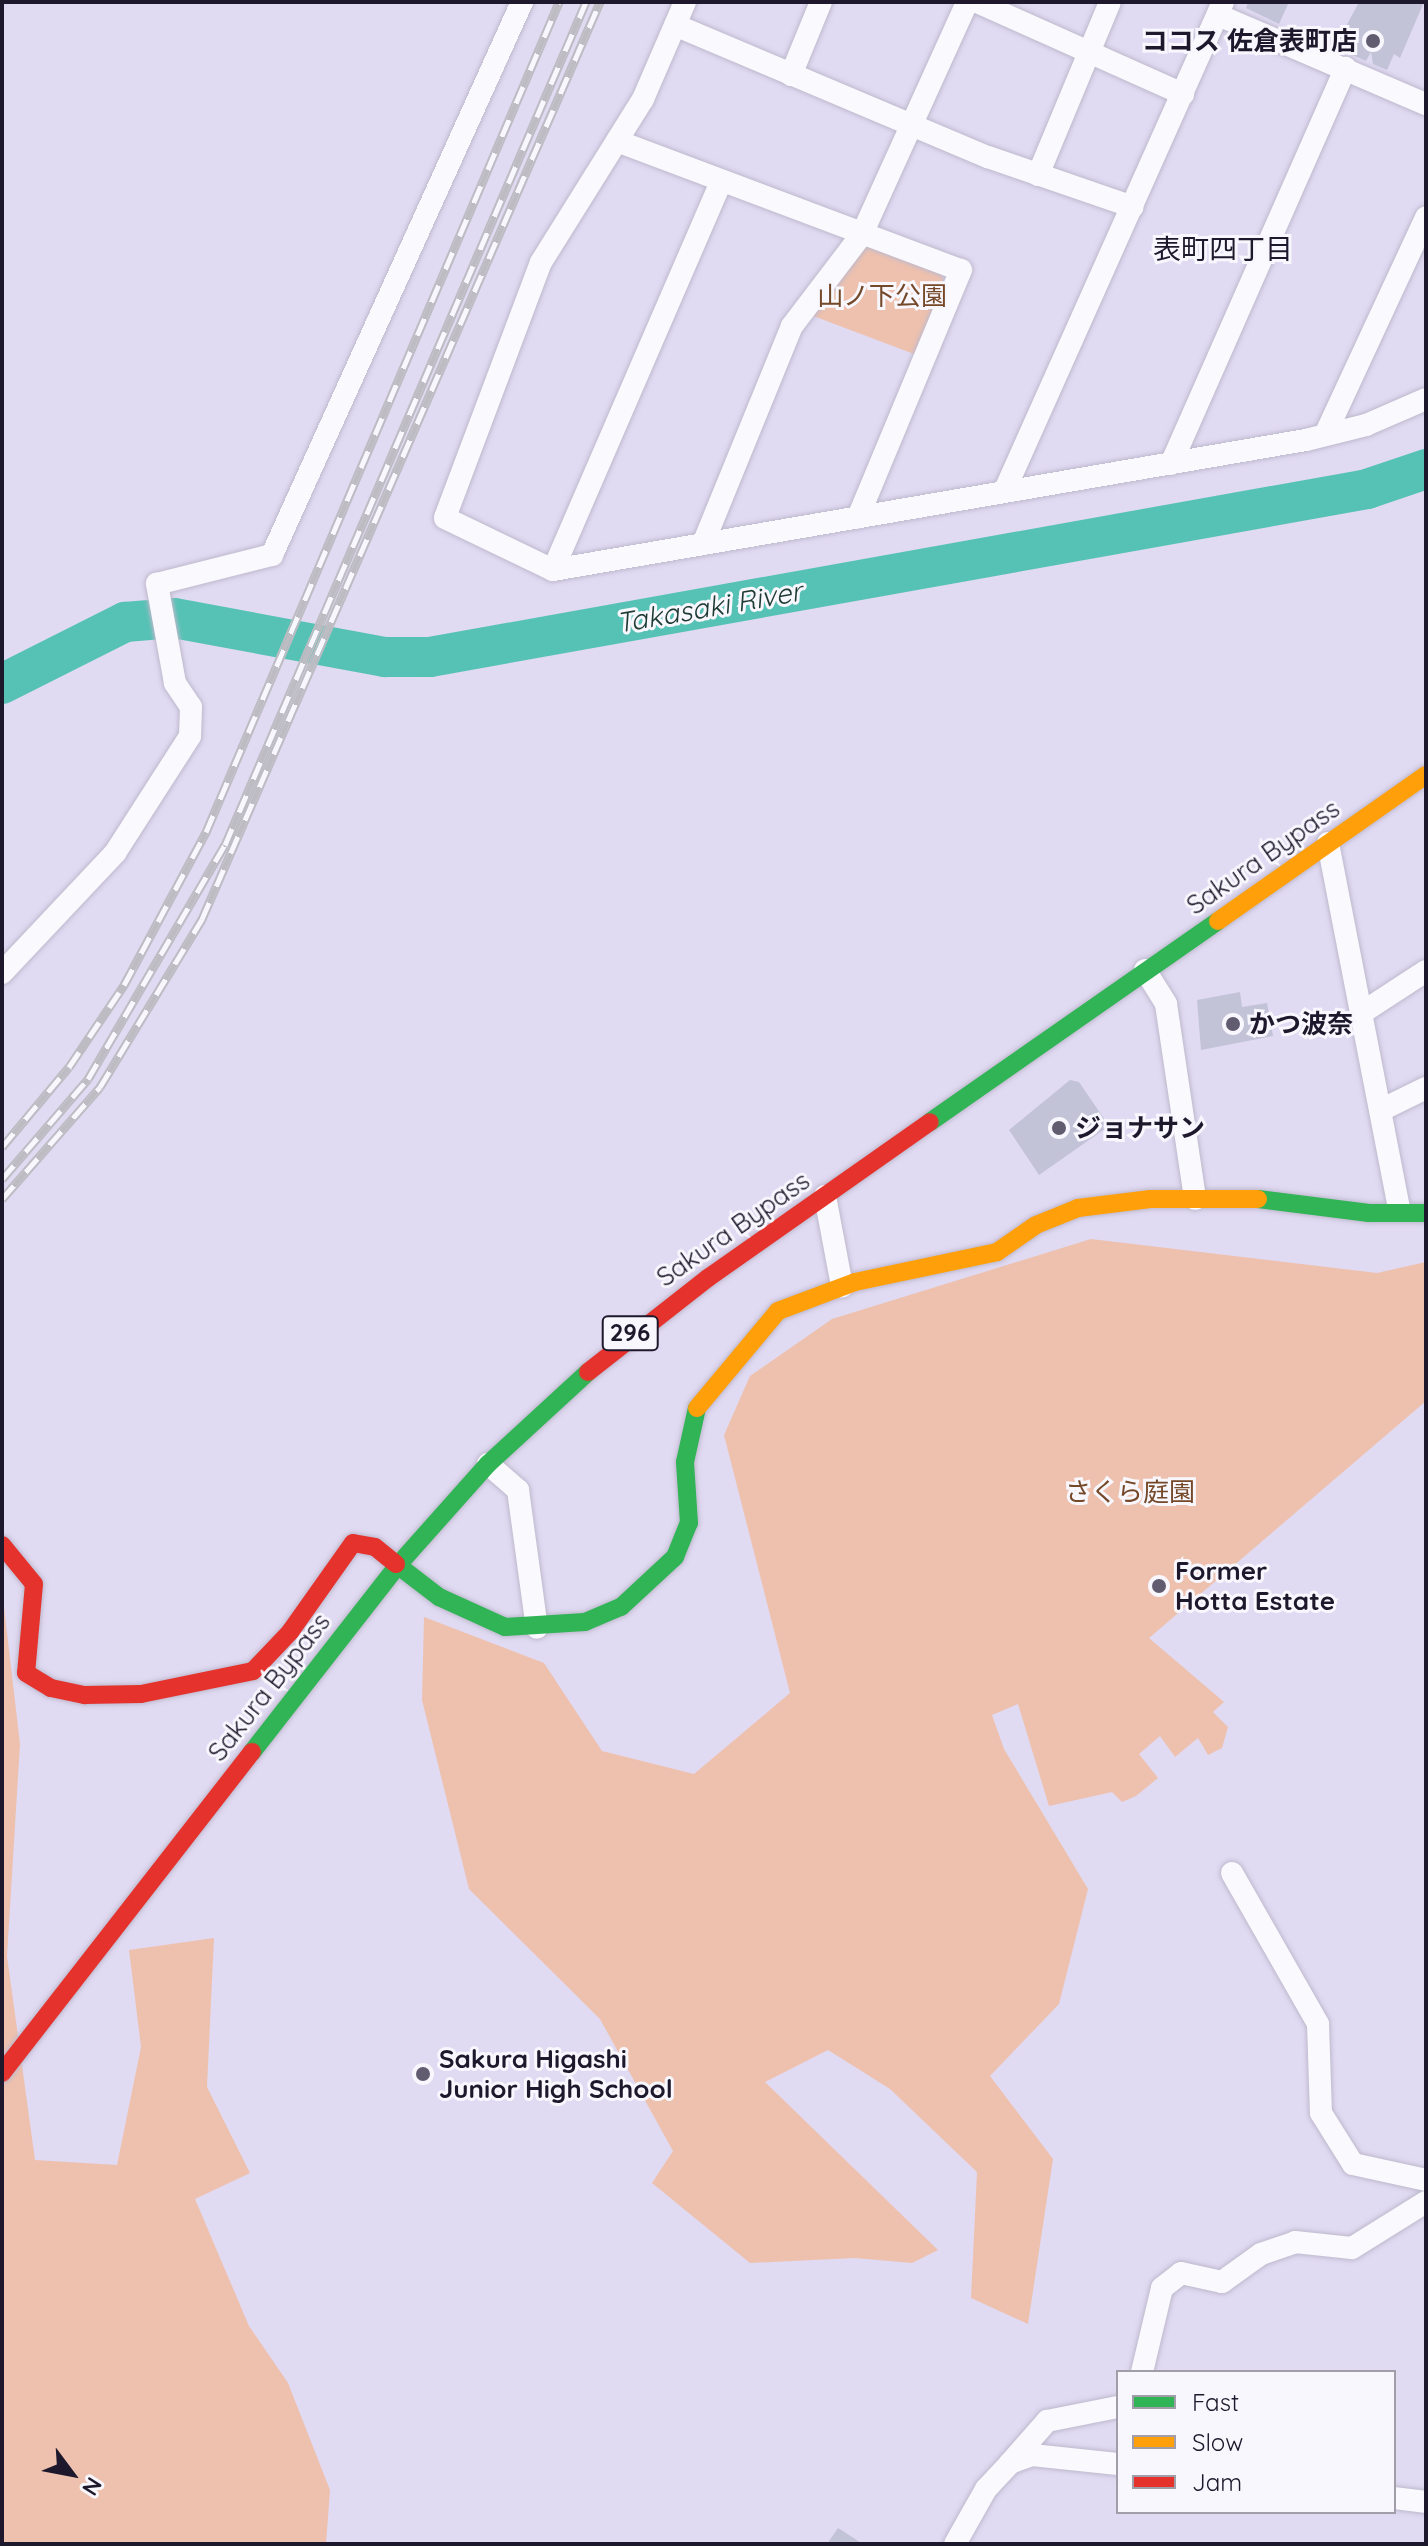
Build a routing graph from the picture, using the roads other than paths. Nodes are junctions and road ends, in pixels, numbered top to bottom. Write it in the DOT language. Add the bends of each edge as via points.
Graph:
graph roads {
  1 [pos="522,2"];
  2 [pos="685,2"];
  3 [pos="821,2"];
  4 [pos="967,2"];
  5 [pos="977,2"];
  6 [pos="1110,2"];
  7 [pos="1220,8"];
  8 [pos="675,25"];
  9 [pos="1089,52"];
  10 [pos="1346,68"];
  11 [pos="791,75"];
  12 [pos="1183,94"];
  13 [pos="1426,104"];
  14 [pos="914,126"];
  15 [pos="617,141"];
  16 [pos="1038,175"];
  17 [pos="721,182"];
  18 [pos="1133,207"];
  19 [pos="1425,224"];
  20 [pos="862,234"];
  21 [pos="1426,399"];
  22 [pos="1325,435"];
  23 [pos="1171,464"];
  24 [pos="1004,492"];
  25 [pos="858,517"];
  26 [pos="703,544"];
  27 [pos="553,570"];
  28 [pos="1426,775"];
  29 [pos="1328,843"];
  30 [pos="1145,970"];
  31 [pos="1426,971"];
  32 [pos="2,973"];
  33 [pos="1363,1012"];
  34 [pos="1426,1088"];
  35 [pos="1381,1110"];
  36 [pos="825,1196"];
  37 [pos="1195,1199"];
  38 [pos="1399,1209"];
  39 [pos="1426,1213"];
  40 [pos="842,1286"];
  41 [pos="488,1464"];
  42 [pos="2,1545"];
  43 [pos="398,1565"];
  44 [pos="537,1628"];
  45 [pos="1232,1873"];
  46 [pos="2,2073"];
  47 [pos="1426,2180"];
  48 [pos="1426,2202"];
  49 [pos="1142,2370"];
  50 [pos="1116,2407"];
  51 [pos="1010,2463"];
  52 [pos="1116,2464"];
  53 [pos="1396,2498"];
  54 [pos="1426,2502"];
  55 [pos="955,2544"];
  1 -- 32 [label="street" via="272,555 157,584 175,683 191,707 190,736 115,853"];
  2 -- 8 [label="street"];
  3 -- 11 [label="street"];
  4 -- 14 [label="street"];
  5 -- 9 [label="street"];
  6 -- 9 [label="street"];
  7 -- 10 [label="street"];
  7 -- 12 [label="street"];
  8 -- 11 [label="street"];
  8 -- 15 [label="street"];
  9 -- 12 [label="street"];
  9 -- 16 [label="street"];
  10 -- 13 [label="street"];
  10 -- 23 [label="street"];
  11 -- 14 [label="street"];
  12 -- 18 [label="street"];
  14 -- 16 [label="street"];
  14 -- 20 [label="street"];
  15 -- 17 [label="street"];
  15 -- 27 [label="street" via="541,262 445,518"];
  16 -- 18 [label="street"];
  17 -- 20 [label="street"];
  17 -- 27 [label="street"];
  18 -- 24 [label="street"];
  19 -- 22 [label="street"];
  20 -- 25 [label="street" via="961,270"];
  20 -- 26 [label="street" via="792,326"];
  21 -- 22 [label="street"];
  22 -- 23 [label="street"];
  23 -- 24 [label="street"];
  24 -- 25 [label="street"];
  25 -- 26 [label="street"];
  26 -- 27 [label="street"];
  28 -- 29 [label="main road, Sakura Bypass / 296"];
  29 -- 30 [label="main road, Sakura Bypass / 296"];
  29 -- 33 [label="street"];
  30 -- 36 [label="main road, Sakura Bypass / 296"];
  30 -- 37 [label="street" via="1166,1004"];
  31 -- 33 [label="street"];
  33 -- 35 [label="street"];
  34 -- 35 [label="street"];
  35 -- 38 [label="street"];
  36 -- 40 [label="street"];
  36 -- 41 [label="main road, Sakura Bypass / 296" via="630,1333"];
  37 -- 38 [label="main road" via="1252,1198 1369,1213"];
  37 -- 40 [label="main road" via="1078,1208 1036,1225 997,1252"];
  38 -- 39 [label="main road"];
  40 -- 44 [label="main road" via="778,1311 691,1415 689,1523 675,1557 653,1583 585,1622"];
  41 -- 43 [label="main road, Sakura Bypass / 296"];
  41 -- 44 [label="street" via="518,1490"];
  42 -- 43 [label="main road" via="34,1584 26,1673 51,1688 85,1695 141,1694 253,1671 290,1632 353,1543 375,1547"];
  43 -- 44 [label="main road" via="470,1614 505,1627"];
  43 -- 46 [label="main road, Sakura Bypass / 296"];
  45 -- 47 [label="street" via="1318,2024 1321,2113 1353,2164"];
  48 -- 49 [label="street" via="1352,2248 1295,2242 1261,2254 1222,2282 1181,2273 1162,2288"];
  50 -- 51 [label="street" via="1047,2421"];
  51 -- 52 [label="street" via="1032,2455"];
  51 -- 55 [label="street" via="986,2489"];
  53 -- 54 [label="street"];
}
